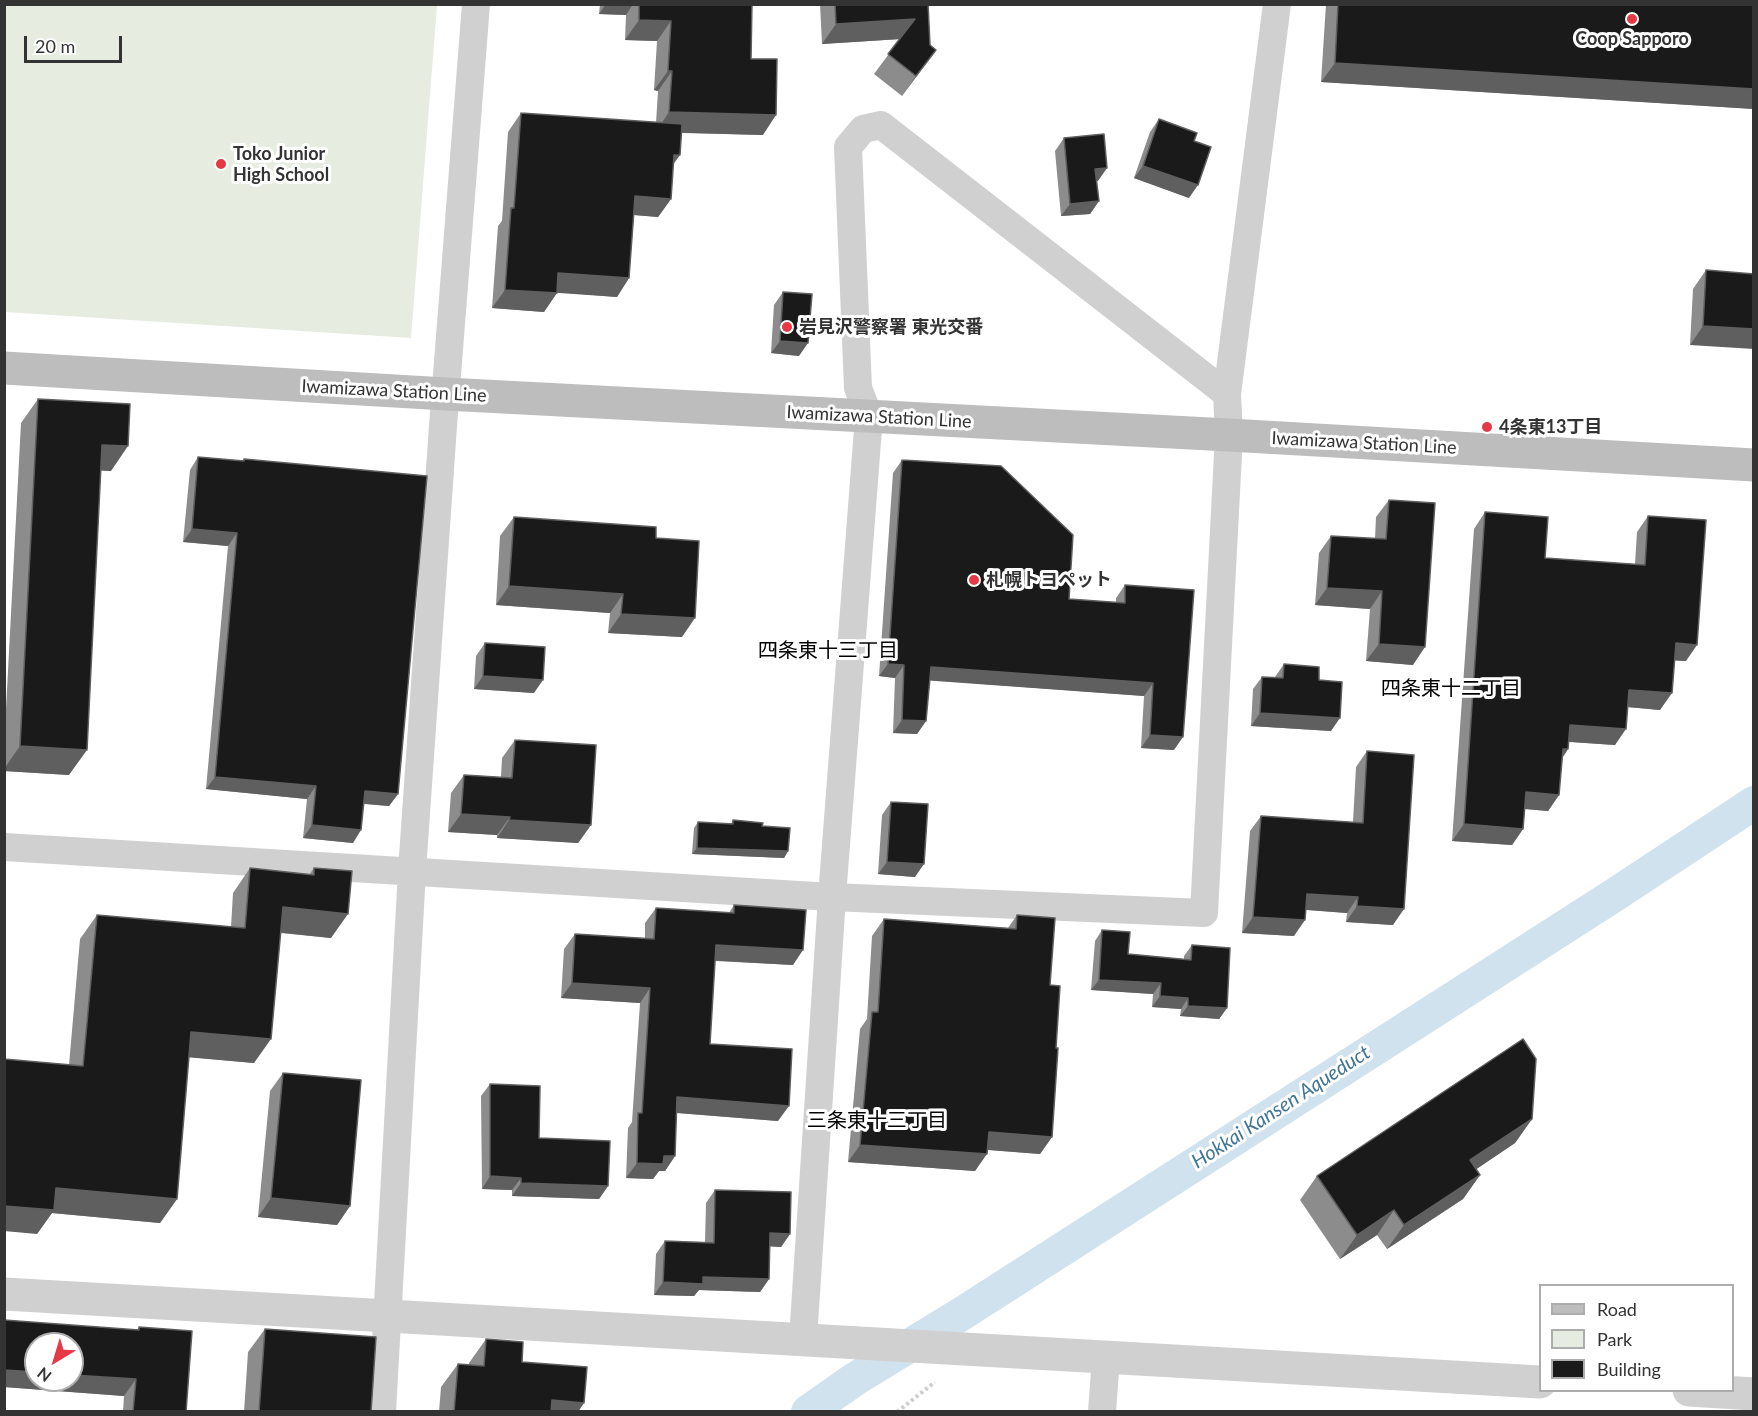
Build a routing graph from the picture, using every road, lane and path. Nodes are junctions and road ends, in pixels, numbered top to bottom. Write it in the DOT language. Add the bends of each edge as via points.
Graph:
graph roads {
  1 [pos="476,4"];
  2 [pos="1277,4"];
  3 [pos="4,368"];
  4 [pos="446,394"];
  5 [pos="1227,394"];
  6 [pos="869,416"];
  7 [pos="1229,435"];
  8 [pos="1754,465"];
  9 [pos="4,847"];
  10 [pos="412,872"];
  11 [pos="832,897"];
  12 [pos="4,1294"];
  13 [pos="388,1316"];
  14 [pos="803,1339"];
  15 [pos="1106,1357"];
  16 [pos="1539,1382"];
  17 [pos="1722,1392"];
  18 [pos="1754,1394"];
  19 [pos="382,1412"];
  20 [pos="1102,1412"];
  1 -- 4 [label="street"];
  2 -- 5 [label="street"];
  3 -- 4 [label="main road, Iwamizawa Station Line"];
  4 -- 6 [label="main road, Iwamizawa Station Line"];
  4 -- 10 [label="street"];
  5 -- 6 [label="street" via="881,125 863,129 848,147 858,388"];
  5 -- 7 [label="street"];
  6 -- 7 [label="main road, Iwamizawa Station Line"];
  6 -- 11 [label="street"];
  7 -- 8 [label="main road, Iwamizawa Station Line"];
  7 -- 11 [label="street" via="1204,913"];
  9 -- 10 [label="street"];
  10 -- 11 [label="street"];
  10 -- 13 [label="street"];
  11 -- 14 [label="street"];
  12 -- 13 [label="street"];
  13 -- 14 [label="street"];
  13 -- 19 [label="street"];
  14 -- 15 [label="street"];
  15 -- 16 [label="street"];
  15 -- 20 [label="street"];
  17 -- 18 [label="street"];
}
